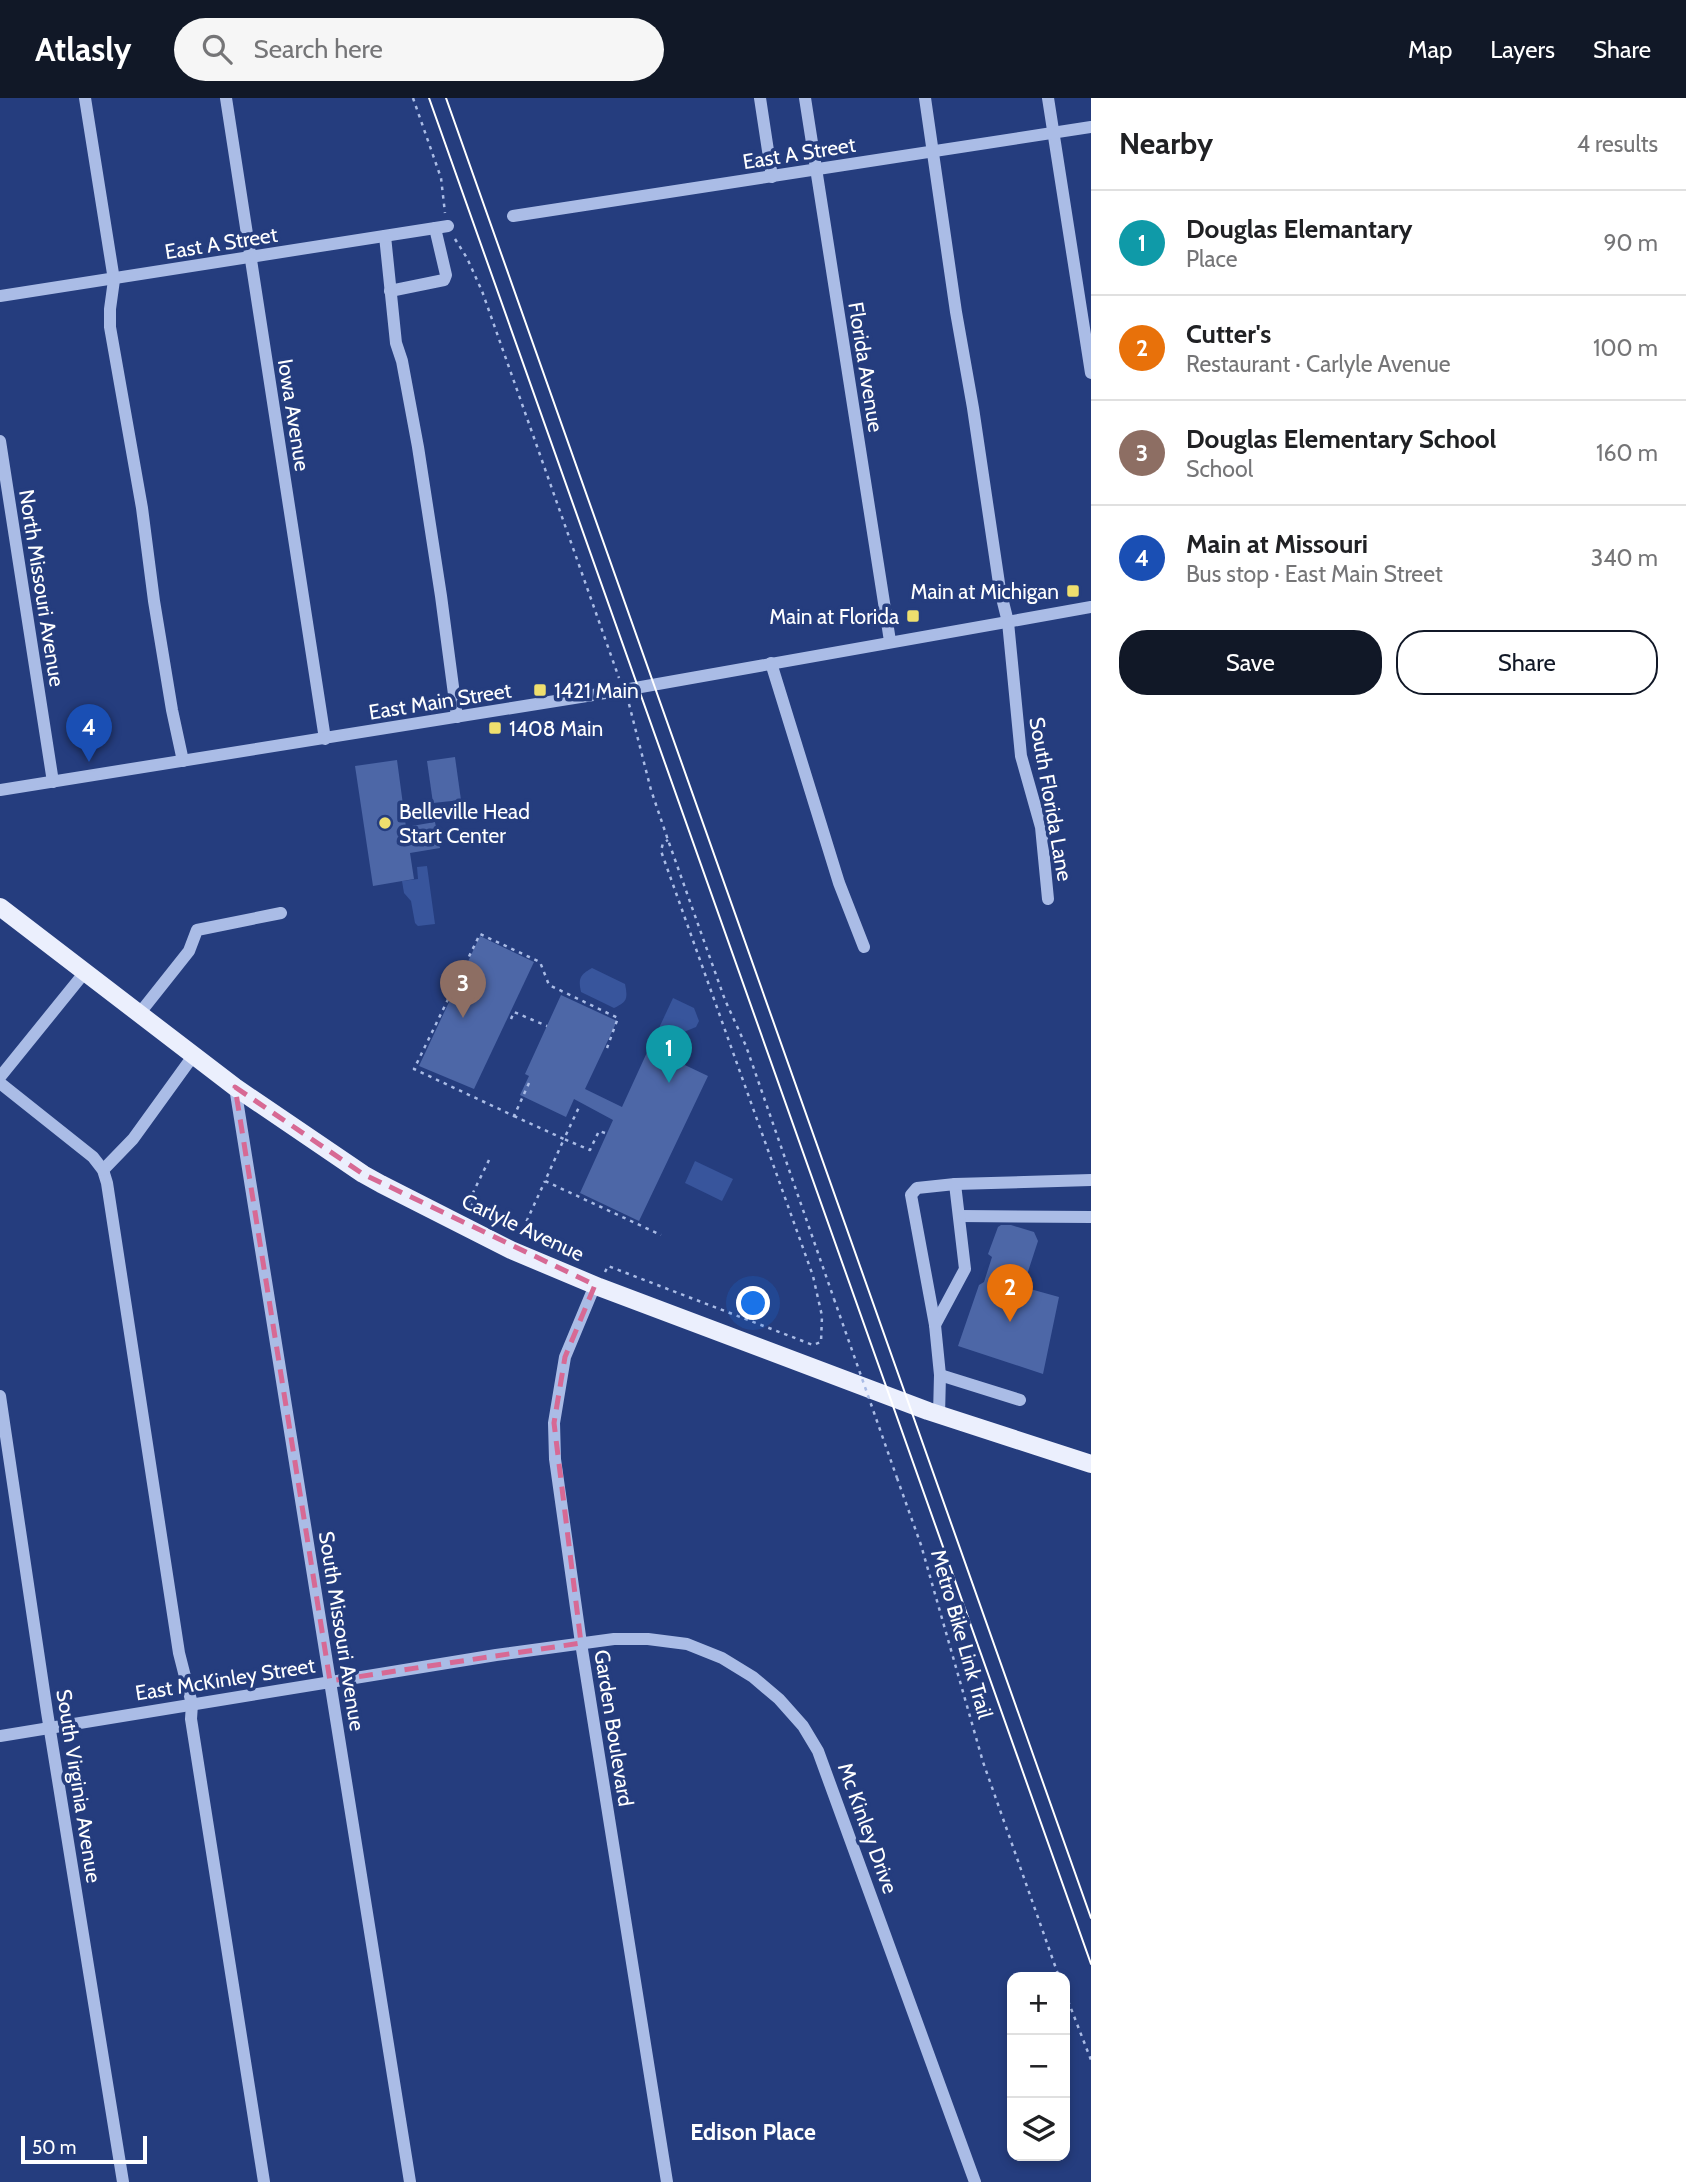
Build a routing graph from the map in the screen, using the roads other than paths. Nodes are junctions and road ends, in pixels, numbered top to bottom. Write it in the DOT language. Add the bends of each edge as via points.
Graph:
graph roads {
  1 [pos="85,98"];
  2 [pos="226,98"];
  3 [pos="760,98"];
  4 [pos="805,98"];
  5 [pos="925,98"];
  6 [pos="1048,98"];
  7 [pos="1091,127"];
  8 [pos="1054,133"];
  9 [pos="934,152"];
  10 [pos="816,170"];
  11 [pos="772,177"];
  12 [pos="513,216"];
  13 [pos="386,236"];
  14 [pos="250,257"];
  15 [pos="114,279"];
  16 [pos="390,291"];
  17 [pos="0,296"];
  18 [pos="1091,373"];
  19 [pos="0,441"];
  20 [pos="1091,607"];
  21 [pos="1008,622"];
  22 [pos="890,641"];
  23 [pos="771,663"];
  24 [pos="457,717"];
  25 [pos="325,738"];
  26 [pos="183,761"];
  27 [pos="53,782"];
  28 [pos="0,790"];
  29 [pos="1048,899"];
  30 [pos="0,907"];
  31 [pos="281,913"];
  32 [pos="864,947"];
  33 [pos="85,972"];
  34 [pos="139,1014"];
  35 [pos="193,1056"];
  36 [pos="0,1077"];
  37 [pos="0,1083"];
  38 [pos="234,1087"];
  39 [pos="103,1170"];
  40 [pos="1091,1180"];
  41 [pos="955,1184"];
  42 [pos="960,1216"];
  43 [pos="1091,1217"];
  44 [pos="597,1286"];
  45 [pos="935,1325"];
  46 [pos="940,1376"];
  47 [pos="0,1396"];
  48 [pos="1020,1400"];
  49 [pos="939,1415"];
  50 [pos="1091,1464"];
  51 [pos="581,1643"];
  52 [pos="330,1681"];
  53 [pos="192,1703"];
  54 [pos="50,1729"];
  55 [pos="0,1736"];
  56 [pos="124,2182"];
  57 [pos="264,2182"];
  58 [pos="410,2182"];
  59 [pos="667,2182"];
  60 [pos="975,2182"];
  1 -- 15 [label="street"];
  2 -- 14 [label="street, Iowa Avenue"];
  3 -- 11 [label="street"];
  4 -- 10 [label="street, Florida Avenue"];
  5 -- 9 [label="street, South Florida Lane"];
  6 -- 8 [label="street"];
  7 -- 8 [label="street, East A Street"];
  8 -- 9 [label="street, East A Street"];
  8 -- 18 [label="street"];
  9 -- 10 [label="street, East A Street"];
  9 -- 21 [label="street, South Florida Lane"];
  10 -- 11 [label="street, East A Street"];
  10 -- 22 [label="street, Florida Avenue"];
  11 -- 12 [label="street, East A Street"];
  13 -- 14 [label="street, East A Street"];
  13 -- 16 [label="street"];
  13 -- 16 [label="street, East A Street" via="442,227 446,275 444,280"];
  14 -- 15 [label="street, East A Street"];
  14 -- 25 [label="street, Iowa Avenue"];
  15 -- 17 [label="street, East A Street"];
  15 -- 26 [label="street" via="110,327"];
  16 -- 24 [label="street" via="429,515"];
  19 -- 27 [label="street, North Missouri Avenue"];
  20 -- 21 [label="street, East Main Street"];
  21 -- 22 [label="street, East Main Street"];
  21 -- 29 [label="street, South Florida Lane" via="1021,756 1041,827"];
  22 -- 23 [label="street, East Main Street"];
  23 -- 24 [label="street, East Main Street"];
  23 -- 32 [label="street" via="839,883"];
  24 -- 25 [label="street, East Main Street"];
  25 -- 26 [label="street, East Main Street"];
  26 -- 27 [label="street, East Main Street"];
  27 -- 28 [label="street, East Main Street"];
  30 -- 33 [label="main road, Carlyle Avenue"];
  31 -- 34 [label="street" via="197,930 189,951"];
  33 -- 34 [label="main road, Carlyle Avenue"];
  33 -- 36 [label="street"];
  34 -- 35 [label="main road, Carlyle Avenue"];
  35 -- 38 [label="main road, Carlyle Avenue"];
  35 -- 39 [label="street" via="133,1139"];
  37 -- 39 [label="street"];
  38 -- 44 [label="main road, Carlyle Avenue" via="363,1174 511,1250"];
  38 -- 52 [label="street, South Missouri Avenue"];
  39 -- 53 [label="street" via="179,1653"];
  40 -- 41 [label="street"];
  41 -- 42 [label="street"];
  41 -- 45 [label="street" via="917,1188 911,1195"];
  42 -- 43 [label="street"];
  42 -- 45 [label="street" via="965,1269"];
  44 -- 49 [label="main road, Carlyle Avenue"];
  44 -- 51 [label="street, Garden Boulevard" via="565,1357 554,1423"];
  45 -- 46 [label="street"];
  46 -- 48 [label="street"];
  46 -- 49 [label="street"];
  47 -- 54 [label="street, South Virginia Avenue"];
  49 -- 50 [label="main road, Carlyle Avenue"];
  51 -- 52 [label="street, East McKinley Street"];
  51 -- 59 [label="street, Garden Boulevard"];
  51 -- 60 [label="street, Mc Kinley Drive" via="648,1639 687,1644 753,1677 803,1726 832,1783"];
  52 -- 53 [label="street, East McKinley Street"];
  52 -- 58 [label="street, South Missouri Avenue"];
  53 -- 54 [label="street, East McKinley Street"];
  53 -- 57 [label="street" via="204,1814"];
  54 -- 55 [label="street, East McKinley Street"];
  54 -- 56 [label="street, South Virginia Avenue"];
}
